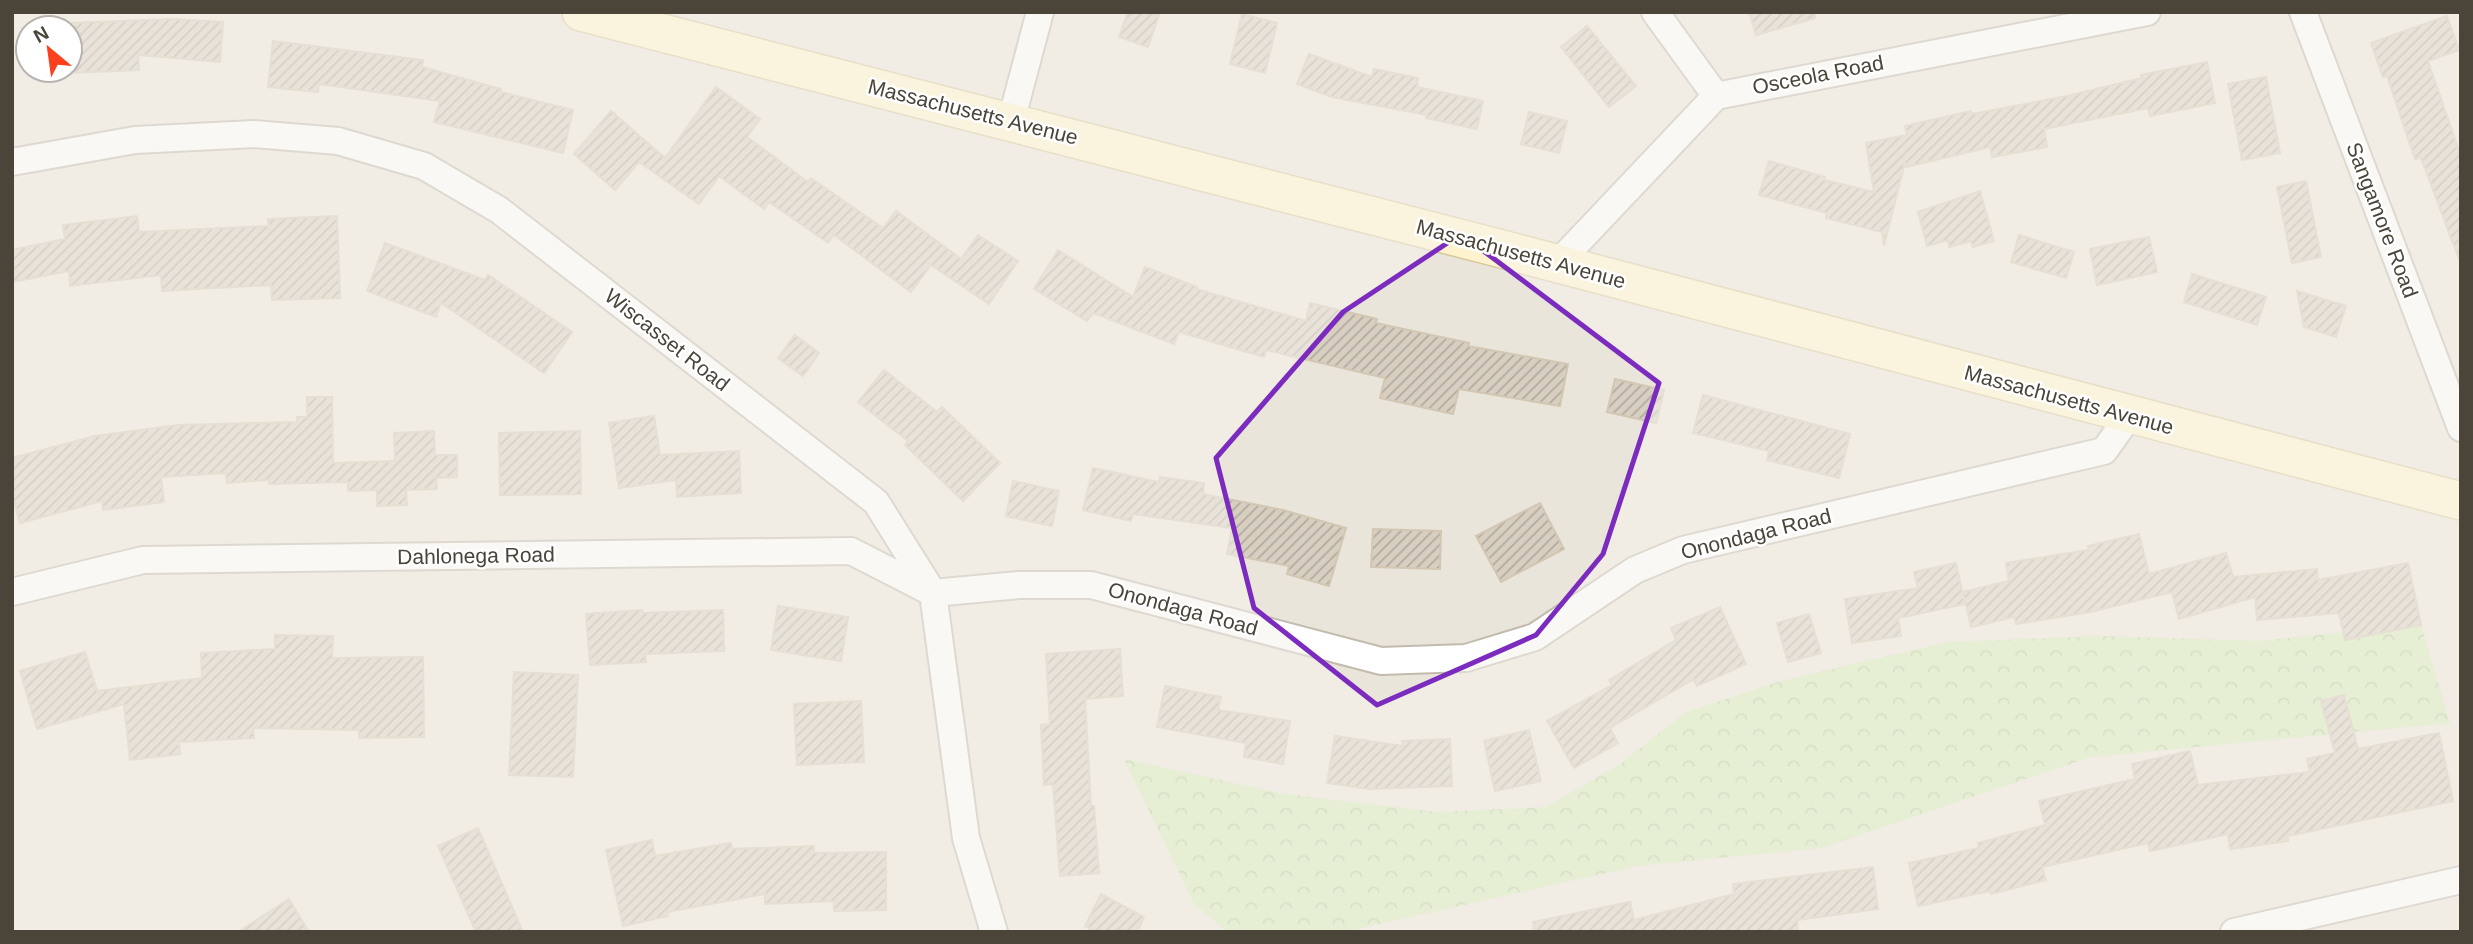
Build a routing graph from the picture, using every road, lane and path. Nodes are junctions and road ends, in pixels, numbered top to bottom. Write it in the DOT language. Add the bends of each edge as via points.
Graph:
graph roads {
  1 [pos="581,12"];
  2 [pos="1040,12"];
  3 [pos="1655,12"];
  4 [pos="2147,12"];
  5 [pos="2303,12"];
  6 [pos="2022,23"];
  7 [pos="1716,96"];
  8 [pos="1011,121"];
  9 [pos="12,162"];
  10 [pos="1558,264"];
  11 [pos="2453,384"];
  12 [pos="2129,416"];
  13 [pos="2461,428"];
  14 [pos="2461,501"];
  15 [pos="12,592"];
  16 [pos="933,593"];
  17 [pos="2461,880"];
  18 [pos="994,932"];
  19 [pos="2234,932"];
  1 -- 8 [label="main road, Massachusetts Avenue"];
  2 -- 8 [label="street"];
  3 -- 7 [label="street"];
  4 -- 6 [label="street, Osceola Road"];
  5 -- 11 [label="street, Sangamore Road"];
  6 -- 7 [label="street, Osceola Road"];
  7 -- 10 [label="street"];
  8 -- 10 [label="main road, Massachusetts Avenue"];
  9 -- 16 [label="street, Wiscasset Road" via="135,141 254,134 338,141 424,166 499,210 876,502"];
  10 -- 12 [label="main road, Massachusetts Avenue"];
  11 -- 13 [label="street, Sangamore Road"];
  12 -- 14 [label="main road, Massachusetts Avenue"];
  12 -- 16 [label="street, Onondaga Road" via="2104,451 1683,550 1635,570 1535,637 1466,658 1381,661 1091,585 1020,585"];
  15 -- 16 [label="street, Dahlonega Road" via="144,560 851,551"];
  16 -- 18 [label="street, Wiscasset Road" via="966,838"];
  17 -- 19 [label="street"];
}
